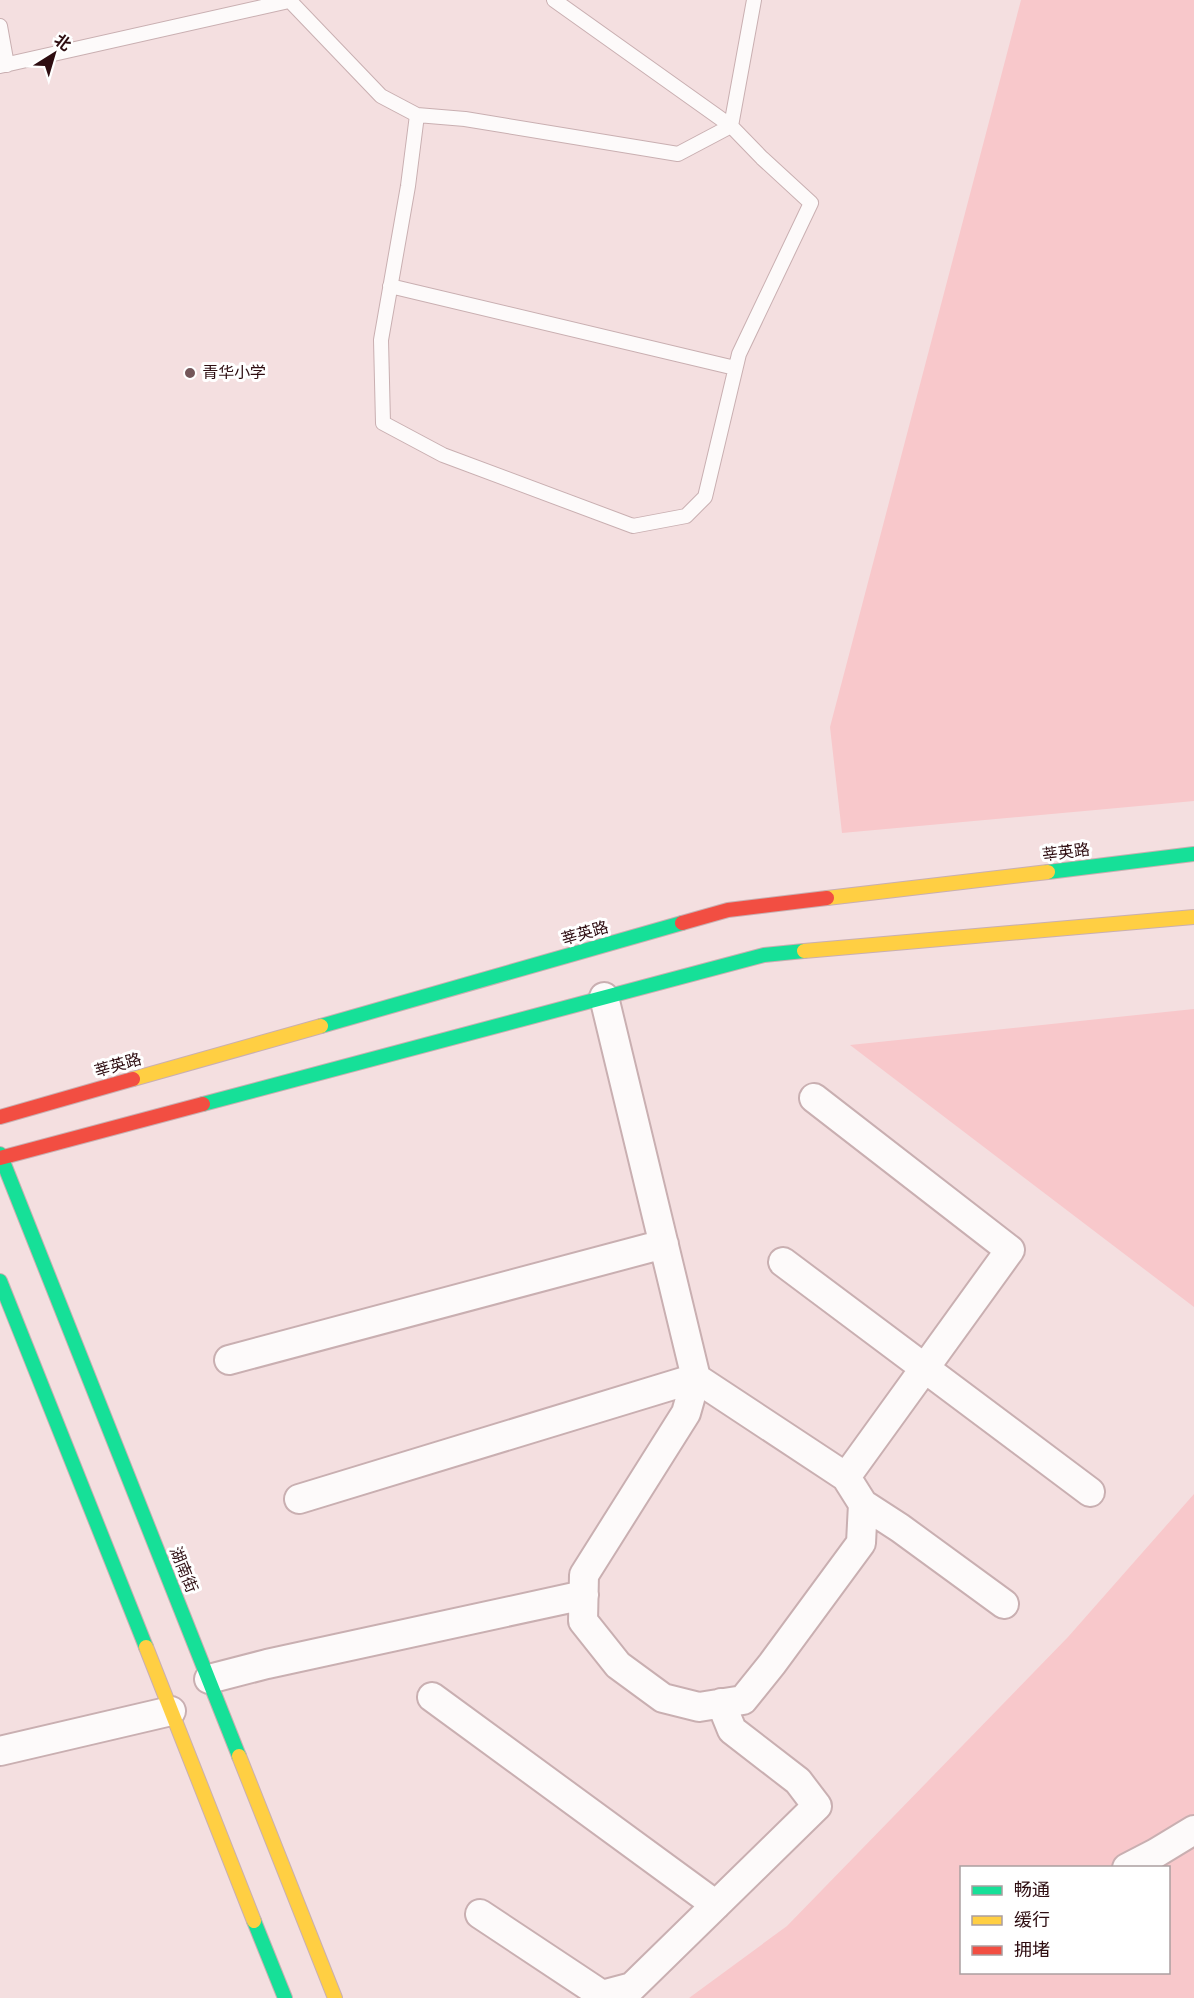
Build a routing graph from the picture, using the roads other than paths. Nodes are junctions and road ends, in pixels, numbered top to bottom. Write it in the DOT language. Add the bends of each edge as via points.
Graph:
graph roads {
  1 [pos="289,0"];
  2 [pos="554,0"];
  3 [pos="754,0"];
  4 [pos="0,26"];
  5 [pos="4,65"];
  6 [pos="417,115"];
  7 [pos="731,126"];
  8 [pos="390,286"];
  9 [pos="735,368"];
  10 [pos="1194,854"];
  11 [pos="1194,917"];
  12 [pos="604,997"];
  13 [pos="814,1098"];
  14 [pos="0,1117"];
  15 [pos="0,1157"];
  16 [pos="664,1244"];
  17 [pos="783,1262"];
  18 [pos="0,1281"];
  19 [pos="229,1360"];
  20 [pos="925,1368"];
  21 [pos="696,1378"];
  22 [pos="846,1477"];
  23 [pos="1090,1492"];
  24 [pos="300,1499"];
  25 [pos="863,1504"];
  26 [pos="584,1595"];
  27 [pos="1004,1604"];
  28 [pos="209,1679"];
  29 [pos="432,1697"];
  30 [pos="721,1703"];
  31 [pos="171,1711"];
  32 [pos="0,1750"];
  33 [pos="1194,1830"];
  34 [pos="1131,1866"];
  35 [pos="716,1905"];
  36 [pos="480,1914"];
  37 [pos="285,1998"];
  38 [pos="335,1998"];
  1 -- 5 [label="lane"];
  1 -- 6 [label="lane" via="381,96"];
  2 -- 7 [label="lane"];
  3 -- 7 [label="lane"];
  4 -- 5 [label="lane"];
  6 -- 7 [label="lane" via="465,119 678,154"];
  6 -- 8 [label="lane"];
  7 -- 9 [label="lane" via="812,203"];
  8 -- 9 [label="lane"];
  8 -- 9 [label="lane" via="381,340 383,423 442,456 633,526 686,516 705,496"];
  10 -- 14 [label="main road, 莘英路" via="728,910"];
  11 -- 12 [label="main road" via="764,955"];
  12 -- 15 [label="main road"];
  12 -- 16 [label="street"];
  13 -- 20 [label="street" via="1010,1250"];
  15 -- 28 [label="main road, 湖南街"];
  16 -- 19 [label="street"];
  16 -- 21 [label="street"];
  17 -- 20 [label="street"];
  18 -- 31 [label="main road"];
  20 -- 22 [label="street"];
  20 -- 23 [label="street"];
  21 -- 22 [label="street"];
  21 -- 24 [label="street"];
  21 -- 26 [label="street" via="686,1413 584,1575"];
  22 -- 25 [label="street"];
  25 -- 27 [label="street"];
  25 -- 30 [label="street" via="861,1543 743,1700"];
  26 -- 28 [label="street"];
  26 -- 30 [label="street" via="583,1621 618,1665 663,1698 699,1707"];
  28 -- 38 [label="main road, 湖南街"];
  29 -- 35 [label="street"];
  30 -- 35 [label="street" via="732,1730 798,1781 817,1806"];
  31 -- 32 [label="street"];
  31 -- 37 [label="main road"];
  33 -- 34 [label="street"];
  35 -- 36 [label="street" via="632,1987 602,1995"];
}
